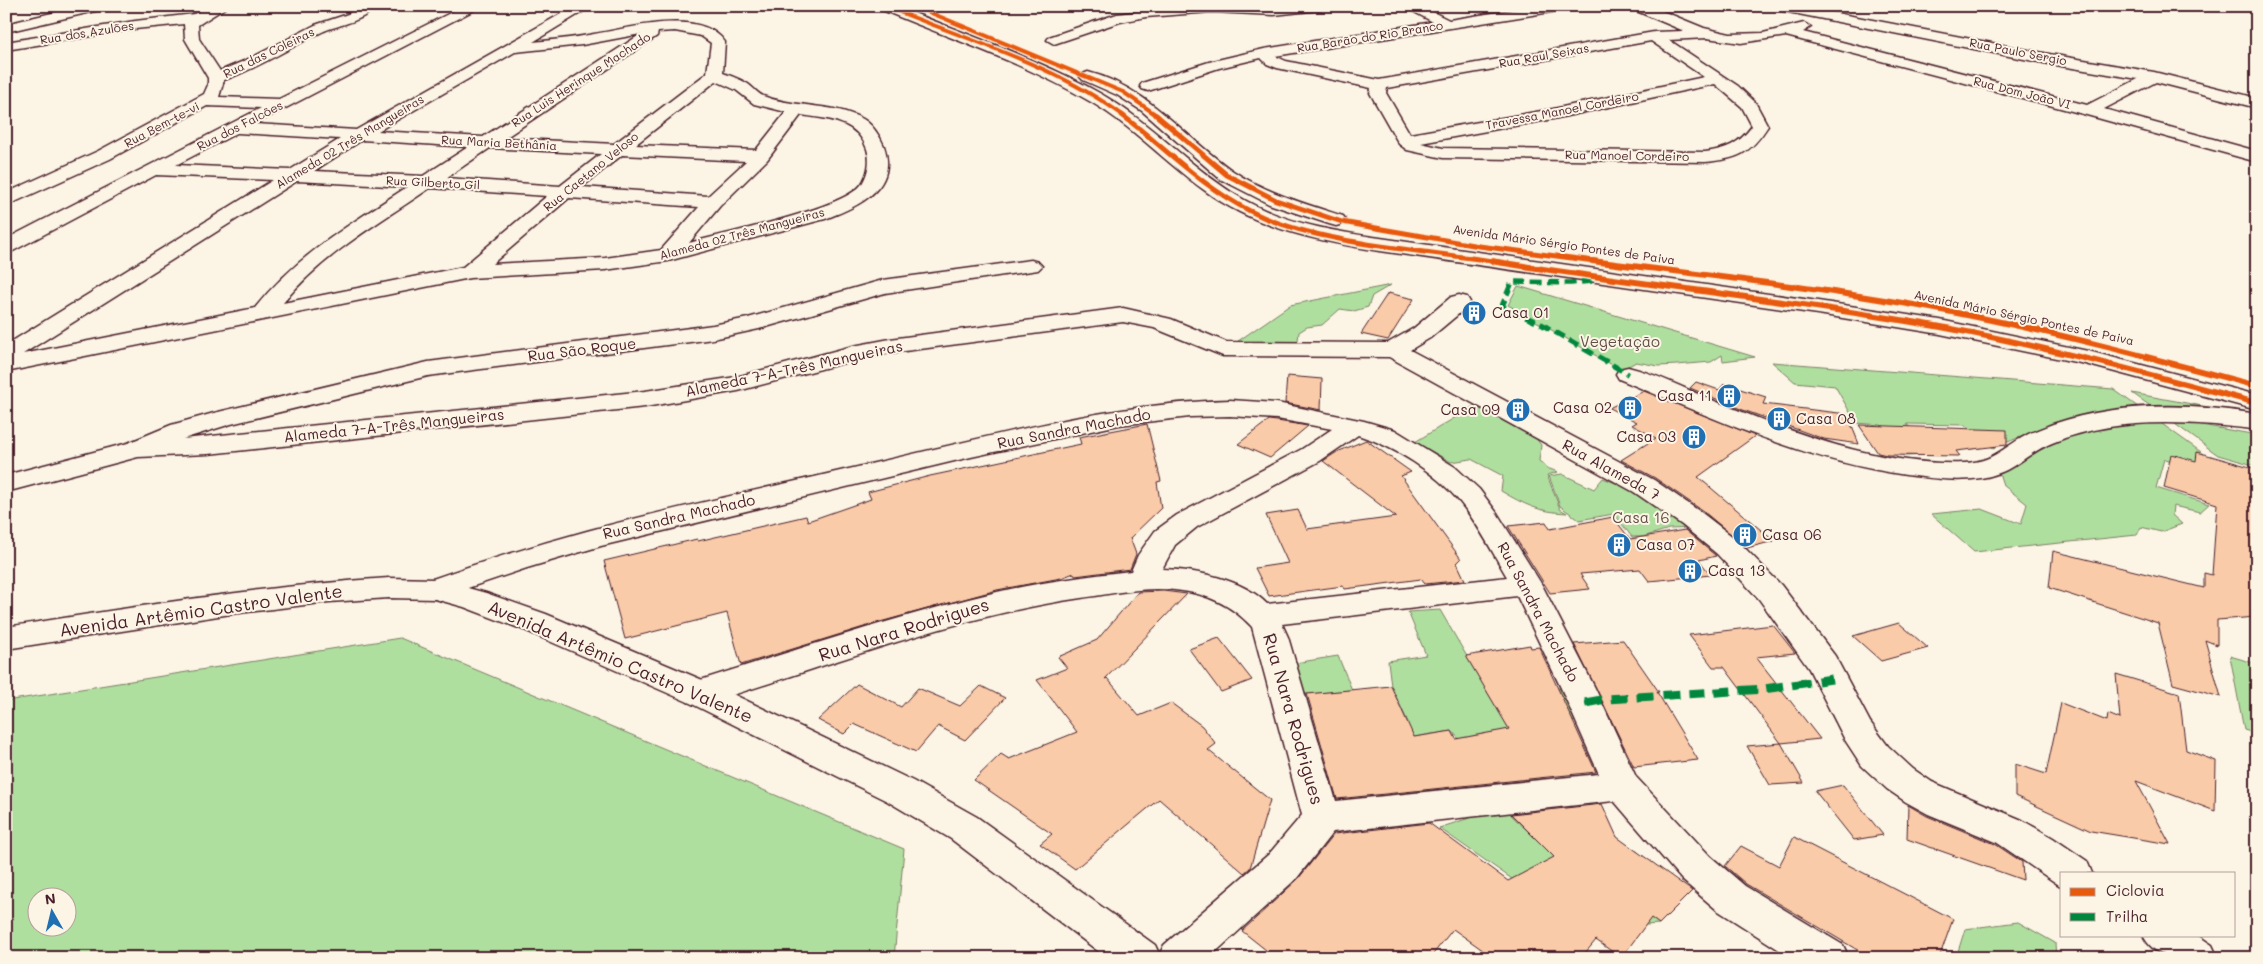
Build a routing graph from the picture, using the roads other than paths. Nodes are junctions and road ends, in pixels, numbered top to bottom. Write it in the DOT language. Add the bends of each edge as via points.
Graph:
graph roads {
  1 [pos="99,6"];
  2 [pos="221,6"];
  3 [pos="369,6"];
  4 [pos="475,6"];
  5 [pos="585,6"];
  6 [pos="885,6"];
  7 [pos="914,6"];
  8 [pos="1320,6"];
  9 [pos="1410,6"];
  10 [pos="1564,6"];
  11 [pos="1637,6"];
  12 [pos="1778,6"];
  13 [pos="132,15"];
  14 [pos="1831,17"];
  15 [pos="197,18"];
  16 [pos="170,20"];
  17 [pos="1449,25"];
  18 [pos="662,27"];
  19 [pos="6,28"];
  20 [pos="1786,32"];
  21 [pos="1710,34"];
  22 [pos="1654,36"];
  23 [pos="1054,40"];
  24 [pos="1954,40"];
  25 [pos="6,46"];
  26 [pos="512,48"];
  27 [pos="1264,53"];
  28 [pos="2049,59"];
  29 [pos="1907,62"];
  30 [pos="715,74"];
  31 [pos="2154,77"];
  32 [pos="216,78"];
  33 [pos="1718,79"];
  34 [pos="1379,85"];
  35 [pos="1148,86"];
  36 [pos="2196,86"];
  37 [pos="1995,87"];
  38 [pos="2257,89"];
  39 [pos="206,101"];
  40 [pos="2257,103"];
  41 [pos="284,104"];
  42 [pos="797,110"];
  43 [pos="2089,110"];
  44 [pos="237,128"];
  45 [pos="359,135"];
  46 [pos="1405,140"];
  47 [pos="485,142"];
  48 [pos="2213,145"];
  49 [pos="618,150"];
  50 [pos="761,156"];
  51 [pos="2257,157"];
  52 [pos="153,169"];
  53 [pos="2257,174"];
  54 [pos="295,175"];
  55 [pos="426,182"];
  56 [pos="565,192"];
  57 [pos="6,200"];
  58 [pos="713,202"];
  59 [pos="6,247"];
  60 [pos="668,255"];
  61 [pos="1031,266"];
  62 [pos="470,272"];
  63 [pos="1460,302"];
  64 [pos="263,313"];
  65 [pos="1393,350"];
  66 [pos="6,355"];
  67 [pos="6,365"];
  68 [pos="1628,374"];
  69 [pos="2257,386"];
  70 [pos="2257,403"];
  71 [pos="2257,422"];
  72 [pos="1355,426"];
  73 [pos="137,449"];
  74 [pos="6,484"];
  75 [pos="1143,579"];
  76 [pos="1527,585"];
  77 [pos="435,589"];
  78 [pos="1261,616"];
  79 [pos="6,638"];
  80 [pos="700,694"];
  81 [pos="1622,786"];
  82 [pos="1322,818"];
  83 [pos="2072,872"];
  84 [pos="2165,936"];
  85 [pos="1140,958"];
  86 [pos="1179,958"];
  87 [pos="1828,958"];
  88 [pos="2197,958"];
  1 -- 19 [label="street"];
  2 -- 15 [label="street"];
  3 -- 32 [label="street, Rua das Coleiras" via="235,72"];
  4 -- 41 [label="street, Rua dos Falcões"];
  5 -- 26 [label="street"];
  6 -- 70 [label="street, Avenida Mário Sérgio Pontes de Paiva" via="984,45 1090,95 1130,120 1213,187 1249,211 1295,227 1330,236 1471,258 1854,313 2032,345"];
  7 -- 69 [label="street, Avenida Mário Sérgio Pontes de Paiva" via="1123,92 1148,108 1227,174 1276,200 1342,222 1479,246 1788,286 1952,312 2149,357"];
  8 -- 23 [label="street" via="1274,11 1212,8 1146,13 1117,18"];
  9 -- 17 [label="street"];
  10 -- 17 [label="street, Rua Barão do Rio Branco"];
  11 -- 21 [label="street"];
  12 -- 14 [label="street, Rua Paulo Sergio"];
  13 -- 16 [label="street" via="130,18"];
  14 -- 20 [label="street"];
  14 -- 24 [label="street, Rua Paulo Sergio"];
  15 -- 16 [label="street, Rua dos Azulões"];
  15 -- 32 [label="street" via="191,24 192,39"];
  16 -- 25 [label="street, Rua dos Azulões"];
  17 -- 27 [label="street, Rua Barão do Rio Branco"];
  18 -- 26 [label="street, Alameda 02 Três Mangueiras"];
  18 -- 30 [label="street, Alameda 02 Três Mangueiras" via="694,29 714,38 718,42"];
  18 -- 47 [label="street, Rua Luis Herinque Machado"];
  20 -- 21 [label="street" via="1731,39"];
  20 -- 29 [label="street, Rua Dom João VI"];
  21 -- 22 [label="street, Rua Raul Seixas"];
  22 -- 33 [label="street, Rua Manoel Cordeiro"];
  22 -- 34 [label="street, Rua Raul Seixas"];
  24 -- 28 [label="street, Rua Paulo Sergio"];
  24 -- 29 [label="street"];
  26 -- 45 [label="street, Alameda 02 Três Mangueiras"];
  27 -- 34 [label="street, Rua Barão do Rio Branco" via="1282,65"];
  27 -- 35 [label="street, Rua Barão do Rio Branco"];
  28 -- 31 [label="street, Rua Paulo Sergio"];
  28 -- 37 [label="street"];
  29 -- 37 [label="street, Rua Dom João VI"];
  30 -- 42 [label="street, Alameda 02 Três Mangueiras" via="742,87 753,97"];
  30 -- 49 [label="street, Rua Caetano Veloso"];
  31 -- 36 [label="street, Rua Paulo Sergio"];
  31 -- 43 [label="street"];
  32 -- 39 [label="street, Rua Bem-te-vi" via="214,92"];
  33 -- 46 [label="street, Travessa Manoel Cordeiro" via="1553,114"];
  33 -- 46 [label="street, Rua Manoel Cordeiro" via="1749,105 1760,126 1749,144 1731,154 1696,157 1443,153 1413,146"];
  34 -- 46 [label="street" via="1378,93"];
  36 -- 38 [label="street"];
  36 -- 40 [label="street, Rua Paulo Sergio"];
  37 -- 43 [label="street, Rua Dom João VI"];
  39 -- 41 [label="street"];
  39 -- 57 [label="street, Rua Bem-te-vi" via="104,155"];
  41 -- 44 [label="street, Rua dos Falcões"];
  42 -- 50 [label="street"];
  42 -- 60 [label="street, Alameda 02 Três Mangueiras" via="836,115 858,123 872,138 878,168 869,188 843,206 818,215"];
  43 -- 48 [label="street, Rua Dom João VI"];
  44 -- 45 [label="street, Rua Maria Bethânia"];
  44 -- 52 [label="street, Rua dos Falcões"];
  45 -- 47 [label="street, Rua Maria Bethânia"];
  45 -- 54 [label="street, Alameda 02 Três Mangueiras"];
  47 -- 49 [label="street, Rua Maria Bethânia"];
  47 -- 55 [label="street, Rua Luis Herinque Machado"];
  48 -- 51 [label="street, Rua Dom João VI"];
  48 -- 53 [label="street"];
  49 -- 50 [label="street, Rua Maria Bethânia"];
  49 -- 56 [label="street, Rua Caetano Veloso"];
  50 -- 58 [label="street"];
  52 -- 54 [label="street, Rua Gilberto Gil"];
  52 -- 59 [label="street, Rua dos Falcões"];
  54 -- 55 [label="street, Rua Gilberto Gil"];
  54 -- 66 [label="street, Alameda 02 Três Mangueiras"];
  55 -- 56 [label="street, Rua Gilberto Gil"];
  55 -- 64 [label="street, Rua Luis Herinque Machado" via="330,246 277,294"];
  56 -- 58 [label="street, Rua Gilberto Gil"];
  56 -- 62 [label="street, Rua Caetano Veloso"];
  58 -- 60 [label="street"];
  60 -- 62 [label="street, Alameda 02 Três Mangueiras" via="598,265"];
  61 -- 73 [label="street, Rua São Roque" via="883,287 713,332 428,369 223,418"];
  62 -- 64 [label="street, Alameda 02 Três Mangueiras"];
  63 -- 65 [label="street, Alameda 7-A-Três Mangueiras" via="1426,330"];
  64 -- 67 [label="street, Alameda 02 Três Mangueiras"];
  65 -- 73 [label="street, Alameda 7-A-Três Mangueiras" via="1223,349 1165,323 1142,316 1123,315 890,346 738,384 645,399 208,446"];
  65 -- 83 [label="street, Rua Alameda 7" via="1644,486 1692,518 1727,547 1770,592 1824,664 1857,731 1875,756 1919,792 2009,831"];
  68 -- 71 [label="street" via="1822,451 1884,465 1950,471 1990,468 2039,438 2102,418 2138,414"];
  72 -- 75 [label="street" via="1310,455 1187,521 1165,538 1153,555"];
  72 -- 76 [label="street, Rua Sandra Machado" via="1386,436 1416,453 1469,494"];
  72 -- 77 [label="street, Rua Sandra Machado" via="1277,411 1230,408 1119,417 595,538"];
  73 -- 74 [label="street"];
  75 -- 78 [label="street, Rua Nara Rodrigues" via="1183,580 1217,589 1241,600"];
  75 -- 80 [label="street, Rua Nara Rodrigues" via="1003,601 917,624"];
  76 -- 78 [label="street"];
  76 -- 81 [label="street, Rua Sandra Machado"];
  77 -- 79 [label="street, Avenida Artêmio Castro Valente" via="389,588 240,602"];
  77 -- 80 [label="street, Avenida Artêmio Castro Valente" via="535,622"];
  78 -- 82 [label="street, Rua Nara Rodrigues" via="1272,637"];
  80 -- 85 [label="street, Avenida Artêmio Castro Valente" via="900,790 964,828"];
  81 -- 82 [label="street"];
  81 -- 87 [label="street, Rua Sandra Machado" via="1696,868 1724,892"];
  82 -- 86 [label="street, Rua Nara Rodrigues" via="1283,866"];
  84 -- 88 [label="street"];
}
